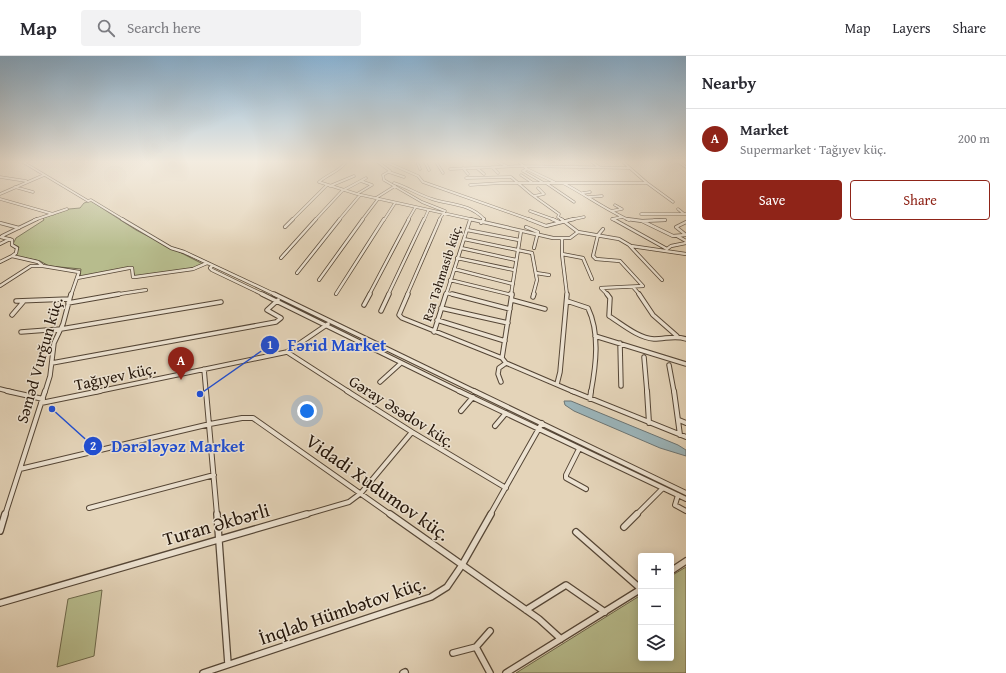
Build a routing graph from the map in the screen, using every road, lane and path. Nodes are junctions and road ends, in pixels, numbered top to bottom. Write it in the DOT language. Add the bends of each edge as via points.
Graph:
graph roads {
  1 [pos="28,191"];
  2 [pos="71,191"];
  3 [pos="323,191"];
  4 [pos="342,191"];
  5 [pos="346,191"];
  6 [pos="362,191"];
  7 [pos="388,191"];
  8 [pos="403,191"];
  9 [pos="415,191"];
  10 [pos="449,191"];
  11 [pos="528,191"];
  12 [pos="541,191"];
  13 [pos="557,191"];
  14 [pos="578,191"];
  15 [pos="658,191"];
  16 [pos="33,192"];
  17 [pos="590,192"];
  18 [pos="582,193"];
  19 [pos="357,194"];
  20 [pos="360,195"];
  21 [pos="534,196"];
  22 [pos="602,196"];
  23 [pos="588,197"];
  24 [pos="0,199"];
  25 [pos="377,199"];
  26 [pos="574,202"];
  27 [pos="673,202"];
  28 [pos="395,203"];
  29 [pos="615,205"];
  30 [pos="415,208"];
  31 [pos="68,209"];
  32 [pos="678,209"];
  33 [pos="428,211"];
  34 [pos="530,211"];
  35 [pos="610,211"];
  36 [pos="665,211"];
  37 [pos="53,214"];
  38 [pos="442,214"];
  39 [pos="641,214"];
  40 [pos="670,214"];
  41 [pos="685,214"];
  42 [pos="584,217"];
  43 [pos="623,217"];
  44 [pos="470,220"];
  45 [pos="665,220"];
  46 [pos="642,221"];
  47 [pos="564,222"];
  48 [pos="686,222"];
  49 [pos="0,223"];
  50 [pos="482,223"];
  51 [pos="560,223"];
  52 [pos="285,227"];
  53 [pos="526,227"];
  54 [pos="19,228"];
  55 [pos="603,229"];
  56 [pos="467,230"];
  57 [pos="521,231"];
  58 [pos="578,232"];
  59 [pos="537,234"];
  60 [pos="598,235"];
  61 [pos="686,235"];
  62 [pos="677,236"];
  63 [pos="1,237"];
  64 [pos="562,238"];
  65 [pos="10,239"];
  66 [pos="464,239"];
  67 [pos="519,240"];
  68 [pos="686,242"];
  69 [pos="0,244"];
  70 [pos="629,245"];
  71 [pos="461,248"];
  72 [pos="534,248"];
  73 [pos="518,249"];
  74 [pos="667,250"];
  75 [pos="562,254"];
  76 [pos="686,254"];
  77 [pos="12,256"];
  78 [pos="282,258"];
  79 [pos="457,258"];
  80 [pos="516,260"];
  81 [pos="0,262"];
  82 [pos="207,263"];
  83 [pos="42,266"];
  84 [pos="212,266"];
  85 [pos="454,269"];
  86 [pos="514,270"];
  87 [pos="297,273"];
  88 [pos="536,273"];
  89 [pos="548,275"];
  90 [pos="77,278"];
  91 [pos="592,279"];
  92 [pos="319,280"];
  93 [pos="450,280"];
  94 [pos="662,280"];
  95 [pos="252,284"];
  96 [pos="513,284"];
  97 [pos="0,286"];
  98 [pos="247,287"];
  99 [pos="633,287"];
  100 [pos="146,290"];
  101 [pos="446,293"];
  102 [pos="336,294"];
  103 [pos="512,295"];
  104 [pos="533,297"];
  105 [pos="280,298"];
  106 [pos="512,300"];
  107 [pos="16,301"];
  108 [pos="24,301"];
  109 [pos="69,301"];
  110 [pos="567,301"];
  111 [pos="221,302"];
  112 [pos="276,302"];
  113 [pos="592,304"];
  114 [pos="364,305"];
  115 [pos="441,308"];
  116 [pos="588,308"];
  117 [pos="510,309"];
  118 [pos="545,309"];
  119 [pos="381,310"];
  120 [pos="12,315"];
  121 [pos="437,320"];
  122 [pos="508,323"];
  123 [pos="328,324"];
  124 [pos="61,329"];
  125 [pos="21,332"];
  126 [pos="434,332"];
  127 [pos="595,336"];
  128 [pos="678,336"];
  129 [pos="686,339"];
  130 [pos="505,341"];
  131 [pos="620,343"];
  132 [pos="287,352"];
  133 [pos="644,357"];
  134 [pos="502,358"];
  135 [pos="52,363"];
  136 [pos="401,363"];
  137 [pos="506,363"];
  138 [pos="686,364"];
  139 [pos="669,365"];
  140 [pos="204,369"];
  141 [pos="441,374"];
  142 [pos="436,380"];
  143 [pos="380,382"];
  144 [pos="501,382"];
  145 [pos="557,384"];
  146 [pos="621,386"];
  147 [pos="0,389"];
  148 [pos="473,397"];
  149 [pos="590,399"];
  150 [pos="42,401"];
  151 [pos="461,411"];
  152 [pos="506,413"];
  153 [pos="679,420"];
  154 [pos="686,422"];
  155 [pos="542,423"];
  156 [pos="649,423"];
  157 [pos="210,424"];
  158 [pos="495,426"];
  159 [pos="539,429"];
  160 [pos="412,432"];
  161 [pos="680,435"];
  162 [pos="686,437"];
  163 [pos="579,449"];
  164 [pos="20,469"];
  165 [pos="214,475"];
  166 [pos="506,488"];
  167 [pos="662,488"];
  168 [pos="586,489"];
  169 [pos="686,493"];
  170 [pos="361,494"];
  171 [pos="678,495"];
  172 [pos="686,499"];
  173 [pos="89,508"];
  174 [pos="686,511"];
  175 [pos="624,527"];
  176 [pos="0,530"];
  177 [pos="576,532"];
  178 [pos="218,539"];
  179 [pos="686,561"];
  180 [pos="462,565"];
  181 [pos="674,569"];
  182 [pos="638,586"];
  183 [pos="638,591"];
  184 [pos="0,603"];
  185 [pos="526,610"];
  186 [pos="605,612"];
  187 [pos="490,631"];
  188 [pos="561,639"];
  189 [pos="476,647"];
  190 [pos="453,653"];
  191 [pos="228,664"];
  192 [pos="203,673"];
  193 [pos="490,673"];
  194 [pos="506,673"];
  1 -- 16 [label="street"];
  2 -- 82 [label="street" via="88,201 97,202 171,248"];
  3 -- 52 [label="street"];
  4 -- 78 [label="street"];
  5 -- 19 [label="street"];
  6 -- 19 [label="street"];
  7 -- 25 [label="street"];
  8 -- 38 [label="street" via="422,202 444,210"];
  9 -- 50 [label="street" via="432,199 472,209 484,219"];
  10 -- 51 [label="street" via="546,226"];
  11 -- 21 [label="street"];
  12 -- 21 [label="street" via="544,194"];
  13 -- 26 [label="street"];
  14 -- 18 [label="street"];
  15 -- 27 [label="street"];
  17 -- 18 [label="street"];
  18 -- 23 [label="street"];
  19 -- 20 [label="street"];
  20 -- 25 [label="street"];
  20 -- 87 [label="street"];
  21 -- 47 [label="street" via="559,214 557,217"];
  22 -- 23 [label="street"];
  23 -- 35 [label="street"];
  24 -- 37 [label="street"];
  25 -- 28 [label="street"];
  25 -- 92 [label="street"];
  28 -- 30 [label="street"];
  28 -- 102 [label="street"];
  29 -- 35 [label="street" via="622,210"];
  30 -- 33 [label="street"];
  30 -- 114 [label="street"];
  31 -- 37 [label="street"];
  32 -- 41 [label="street"];
  33 -- 38 [label="street"];
  33 -- 119 [label="street"];
  34 -- 51 [label="street"];
  35 -- 43 [label="street"];
  36 -- 40 [label="street"];
  37 -- 54 [label="street"];
  38 -- 44 [label="street"];
  38 -- 126 [label="street" via="399,315"];
  39 -- 40 [label="street"];
  40 -- 41 [label="street"];
  42 -- 47 [label="street"];
  43 -- 46 [label="street" via="632,221"];
  43 -- 74 [label="street" via="612,219"];
  44 -- 50 [label="street"];
  44 -- 56 [label="street, Rza Təhmasib küç."];
  45 -- 46 [label="street"];
  46 -- 62 [label="street" via="671,236"];
  47 -- 51 [label="street"];
  47 -- 58 [label="street"];
  48 -- 61 [label="street" via="676,227"];
  49 -- 54 [label="street"];
  50 -- 57 [label="street"];
  53 -- 59 [label="street" via="538,232"];
  54 -- 63 [label="street"];
  55 -- 60 [label="street"];
  56 -- 66 [label="street, Rza Təhmasib küç."];
  56 -- 67 [label="street"];
  57 -- 59 [label="street"];
  57 -- 67 [label="street"];
  58 -- 60 [label="street"];
  58 -- 64 [label="street" via="574,236"];
  59 -- 64 [label="street"];
  59 -- 72 [label="street"];
  60 -- 70 [label="street" via="619,239"];
  60 -- 99 [label="street" via="593,256 621,262 643,286"];
  61 -- 62 [label="street"];
  62 -- 68 [label="street"];
  63 -- 65 [label="street"];
  64 -- 75 [label="street"];
  65 -- 69 [label="street"];
  65 -- 77 [label="street" via="17,248"];
  66 -- 71 [label="street, Rza Təhmasib küç."];
  66 -- 73 [label="street"];
  67 -- 73 [label="street"];
  68 -- 74 [label="street"];
  70 -- 74 [label="street"];
  70 -- 94 [label="street"];
  71 -- 79 [label="street, Rza Təhmasib küç."];
  71 -- 80 [label="street"];
  73 -- 80 [label="street"];
  73 -- 88 [label="street" via="532,253"];
  74 -- 76 [label="street"];
  75 -- 91 [label="street" via="584,259"];
  75 -- 110 [label="street"];
  77 -- 81 [label="street"];
  77 -- 83 [label="street" via="38,262"];
  79 -- 85 [label="street, Rza Təhmasib küç."];
  79 -- 86 [label="street"];
  80 -- 86 [label="street"];
  82 -- 84 [label="street"];
  82 -- 90 [label="street" via="193,269 135,277 132,268 129,268"];
  83 -- 90 [label="street" via="78,270 80,272"];
  83 -- 97 [label="street" via="31,266"];
  84 -- 95 [label="street"];
  84 -- 98 [label="street" via="212,270"];
  85 -- 93 [label="street, Rza Təhmasib küç."];
  85 -- 96 [label="street"];
  86 -- 96 [label="street"];
  88 -- 89 [label="street"];
  88 -- 104 [label="street"];
  90 -- 109 [label="street, Səməd Vurğun küç."];
  93 -- 101 [label="street, Rza Təhmasib küç."];
  93 -- 103 [label="street"];
  95 -- 98 [label="street"];
  95 -- 105 [label="street"];
  96 -- 103 [label="street"];
  98 -- 112 [label="street"];
  99 -- 128 [label="street" via="653,315"];
  99 -- 128 [label="street" via="601,288 610,298 609,316 647,337 654,339"];
  100 -- 109 [label="street"];
  101 -- 115 [label="street, Rza Təhmasib küç."];
  101 -- 117 [label="street"];
  103 -- 106 [label="street"];
  105 -- 112 [label="street"];
  105 -- 123 [label="street"];
  106 -- 117 [label="street"];
  106 -- 118 [label="street"];
  107 -- 108 [label="street"];
  108 -- 109 [label="street"];
  108 -- 120 [label="street"];
  109 -- 124 [label="street, Səməd Vurğun küç."];
  110 -- 116 [label="street"];
  110 -- 145 [label="street"];
  111 -- 124 [label="street"];
  112 -- 123 [label="street"];
  112 -- 135 [label="street" via="267,310 280,318 276,322"];
  113 -- 116 [label="street"];
  115 -- 121 [label="street, Rza Təhmasib küç."];
  115 -- 122 [label="street"];
  116 -- 127 [label="street" via="595,324"];
  117 -- 122 [label="street"];
  121 -- 126 [label="street, Rza Təhmasib küç."];
  121 -- 130 [label="street"];
  122 -- 130 [label="street"];
  123 -- 132 [label="street"];
  123 -- 136 [label="street"];
  123 -- 141 [label="street"];
  124 -- 125 [label="street"];
  124 -- 135 [label="street, Səməd Vurğun küç." via="54,343"];
  126 -- 134 [label="street"];
  127 -- 131 [label="street"];
  127 -- 149 [label="street"];
  128 -- 129 [label="street"];
  130 -- 134 [label="street"];
  131 -- 138 [label="street"];
  131 -- 146 [label="street"];
  132 -- 140 [label="street, Tağıyev küç."];
  132 -- 160 [label="street, Gəray Əsədov küç."];
  133 -- 156 [label="street"];
  134 -- 137 [label="street"];
  135 -- 150 [label="street, Səməd Vurğun küç."];
  136 -- 142 [label="street"];
  136 -- 143 [label="street"];
  137 -- 144 [label="street" via="499,368"];
  137 -- 145 [label="street"];
  139 -- 153 [label="street"];
  140 -- 150 [label="street, Tağıyev küç."];
  140 -- 157 [label="street"];
  141 -- 142 [label="street"];
  141 -- 155 [label="street"];
  142 -- 148 [label="street"];
  145 -- 149 [label="street"];
  147 -- 150 [label="street"];
  148 -- 151 [label="street"];
  148 -- 152 [label="street"];
  149 -- 156 [label="street"];
  150 -- 164 [label="street, Səməd Vurğun küç."];
  152 -- 158 [label="street"];
  152 -- 159 [label="street"];
  153 -- 154 [label="street"];
  153 -- 161 [label="street"];
  155 -- 159 [label="street, İnqlab Hümbətov küç."];
  155 -- 169 [label="street"];
  156 -- 161 [label="street"];
  157 -- 164 [label="street, Vidadi Xudumov küç."];
  157 -- 165 [label="street"];
  157 -- 170 [label="street, Vidadi Xudumov küç." via="253,418"];
  159 -- 163 [label="street"];
  159 -- 166 [label="street, İnqlab Hümbətov küç."];
  160 -- 166 [label="street, Gəray Əsədov küç."];
  160 -- 170 [label="street, Turan Əkbərli"];
  161 -- 162 [label="street"];
  163 -- 167 [label="street"];
  163 -- 168 [label="street" via="566,478"];
  164 -- 176 [label="street, Səməd Vurğun küç."];
  165 -- 173 [label="street"];
  165 -- 178 [label="street"];
  166 -- 180 [label="street, İnqlab Hümbətov küç."];
  167 -- 171 [label="street"];
  167 -- 175 [label="street"];
  170 -- 178 [label="street, Turan Əkbərli" via="349,502"];
  170 -- 180 [label="street, Vidadi Xudumov küç."];
  171 -- 172 [label="street"];
  171 -- 174 [label="street" via="675,505"];
  177 -- 182 [label="street"];
  178 -- 184 [label="street, Turan Əkbərli"];
  178 -- 191 [label="street"];
  179 -- 181 [label="street"];
  180 -- 185 [label="street, Vidadi Xudumov küç."];
  180 -- 191 [label="street, İnqlab Hümbətov küç." via="447,587 431,597"];
  183 -- 186 [label="street"];
  185 -- 186 [label="street" via="566,585"];
  185 -- 188 [label="street, Vidadi Xudumov küç."];
  186 -- 188 [label="street"];
  187 -- 189 [label="street"];
  188 -- 194 [label="street"];
  189 -- 190 [label="street"];
  189 -- 193 [label="street"];
  191 -- 192 [label="street, İnqlab Hümbətov küç."];
}
